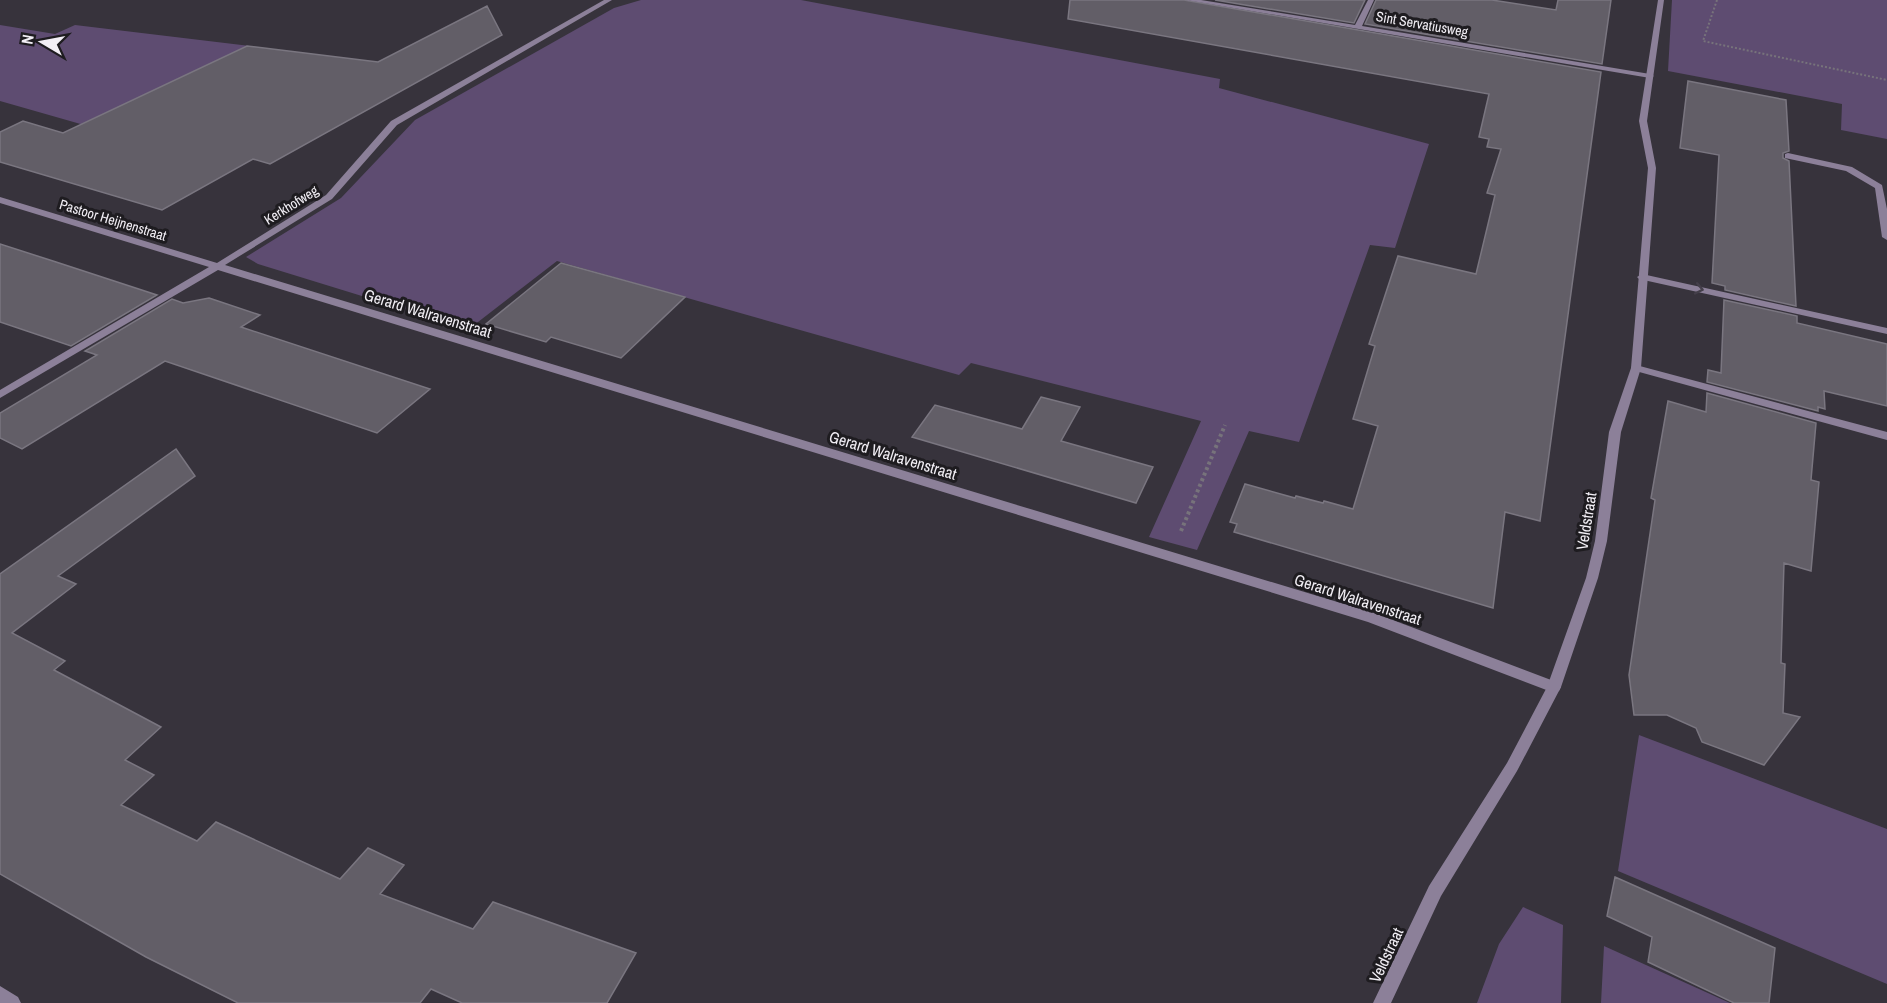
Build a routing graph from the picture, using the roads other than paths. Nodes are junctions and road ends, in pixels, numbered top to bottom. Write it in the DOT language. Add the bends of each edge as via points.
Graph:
graph roads {
  1 [pos="609,0"];
  2 [pos="1189,0"];
  3 [pos="1371,0"];
  4 [pos="1661,0"];
  5 [pos="1358,27"];
  6 [pos="1650,76"];
  7 [pos="1788,156"];
  8 [pos="0,200"];
  9 [pos="1887,237"];
  10 [pos="218,266"];
  11 [pos="1642,277"];
  12 [pos="1887,331"];
  13 [pos="1636,368"];
  14 [pos="0,395"];
  15 [pos="1887,436"];
  16 [pos="1554,687"];
  17 [pos="0,994"];
  18 [pos="12,1003"];
  19 [pos="1382,1003"];
  1 -- 10 [label="street, Kerkhofweg" via="394,123 329,197"];
  2 -- 5 [label="street, Sint Servatiusweg"];
  3 -- 5 [label="street"];
  4 -- 6 [label="street, Veldstraat"];
  5 -- 6 [label="street, Sint Servatiusweg"];
  6 -- 11 [label="street, Veldstraat" via="1642,121 1652,168"];
  7 -- 9 [label="street" via="1849,169 1879,187"];
  8 -- 10 [label="street, Pastoor Heijnenstraat"];
  10 -- 14 [label="street, Kerkhofweg"];
  10 -- 16 [label="street, Gerard Walravenstraat" via="1372,618"];
  11 -- 12 [label="street, one-way"];
  11 -- 13 [label="street, Veldstraat"];
  13 -- 15 [label="street"];
  13 -- 16 [label="street, Veldstraat" via="1615,432 1601,541 1592,578"];
  16 -- 19 [label="street, Veldstraat" via="1512,767 1435,891"];
  17 -- 18 [label="street"];
}
